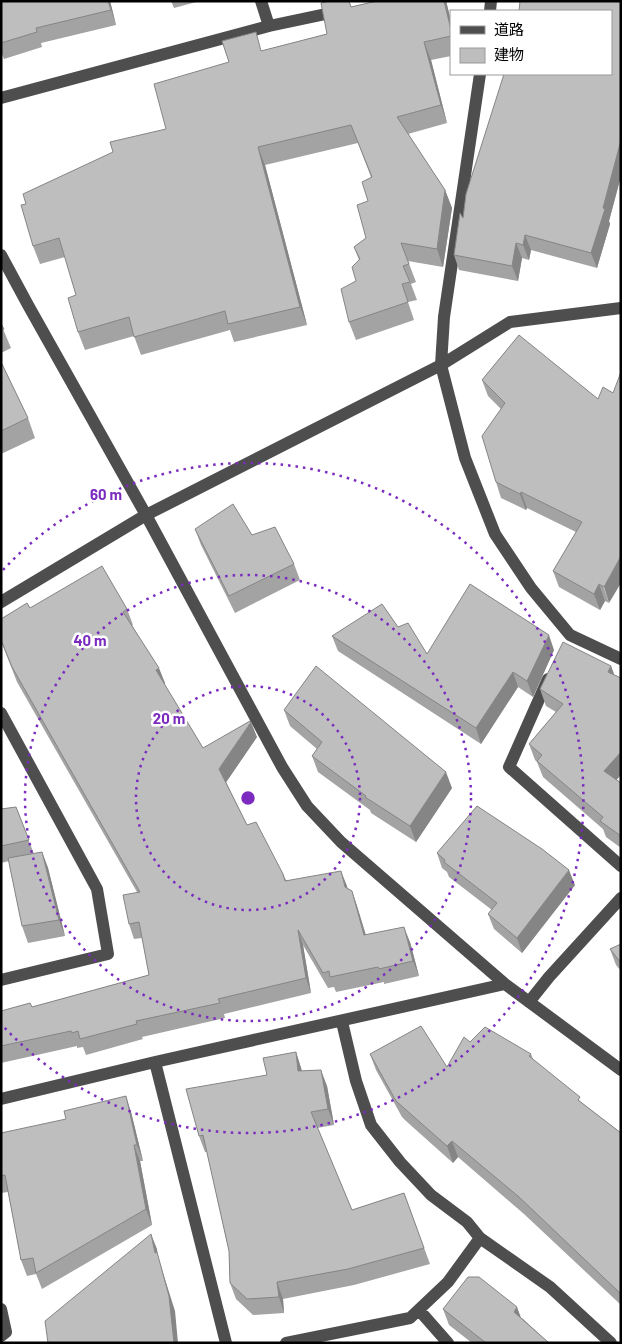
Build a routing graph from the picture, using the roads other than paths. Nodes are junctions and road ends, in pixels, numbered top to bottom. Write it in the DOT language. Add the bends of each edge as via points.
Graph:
graph roads {
  1 [pos="261,1"];
  2 [pos="353,8"];
  3 [pos="269,26"];
  4 [pos="480,75"];
  5 [pos="1,98"];
  6 [pos="1,255"];
  7 [pos="621,308"];
  8 [pos="441,365"];
  9 [pos="146,515"];
  10 [pos="1,602"];
  11 [pos="621,658"];
  12 [pos="553,670"];
  13 [pos="1,713"];
  14 [pos="621,866"];
  15 [pos="621,898"];
  16 [pos="1,980"];
  17 [pos="505,984"];
  18 [pos="529,1002"];
  19 [pos="342,1022"];
  20 [pos="155,1062"];
  21 [pos="621,1070"];
  22 [pos="1,1100"];
  23 [pos="480,1238"];
  24 [pos="1,1309"];
  25 [pos="419,1310"];
  26 [pos="1,1336"];
  27 [pos="226,1343"];
  28 [pos="286,1343"];
  29 [pos="448,1343"];
  30 [pos="611,1343"];
  1 -- 3 [label="street"];
  2 -- 3 [label="street"];
  3 -- 5 [label="street"];
  4 -- 8 [label="street" via="444,316"];
  6 -- 9 [label="street"];
  7 -- 8 [label="street" via="510,322"];
  8 -- 9 [label="street"];
  8 -- 11 [label="street" via="465,458 495,534 568,640"];
  9 -- 10 [label="street"];
  9 -- 17 [label="street" via="282,767 307,806 341,842"];
  12 -- 14 [label="street" via="509,767"];
  13 -- 16 [label="street" via="97,889 108,954"];
  15 -- 18 [label="street"];
  17 -- 18 [label="street"];
  17 -- 19 [label="street"];
  18 -- 21 [label="street"];
  19 -- 20 [label="street"];
  19 -- 23 [label="street" via="356,1081 371,1125 431,1195 467,1222"];
  20 -- 22 [label="street"];
  20 -- 27 [label="street"];
  23 -- 25 [label="street" via="448,1282"];
  23 -- 30 [label="street" via="550,1287"];
  24 -- 26 [label="street" via="6,1332"];
  25 -- 28 [label="street" via="410,1318"];
  25 -- 29 [label="street"];
}
